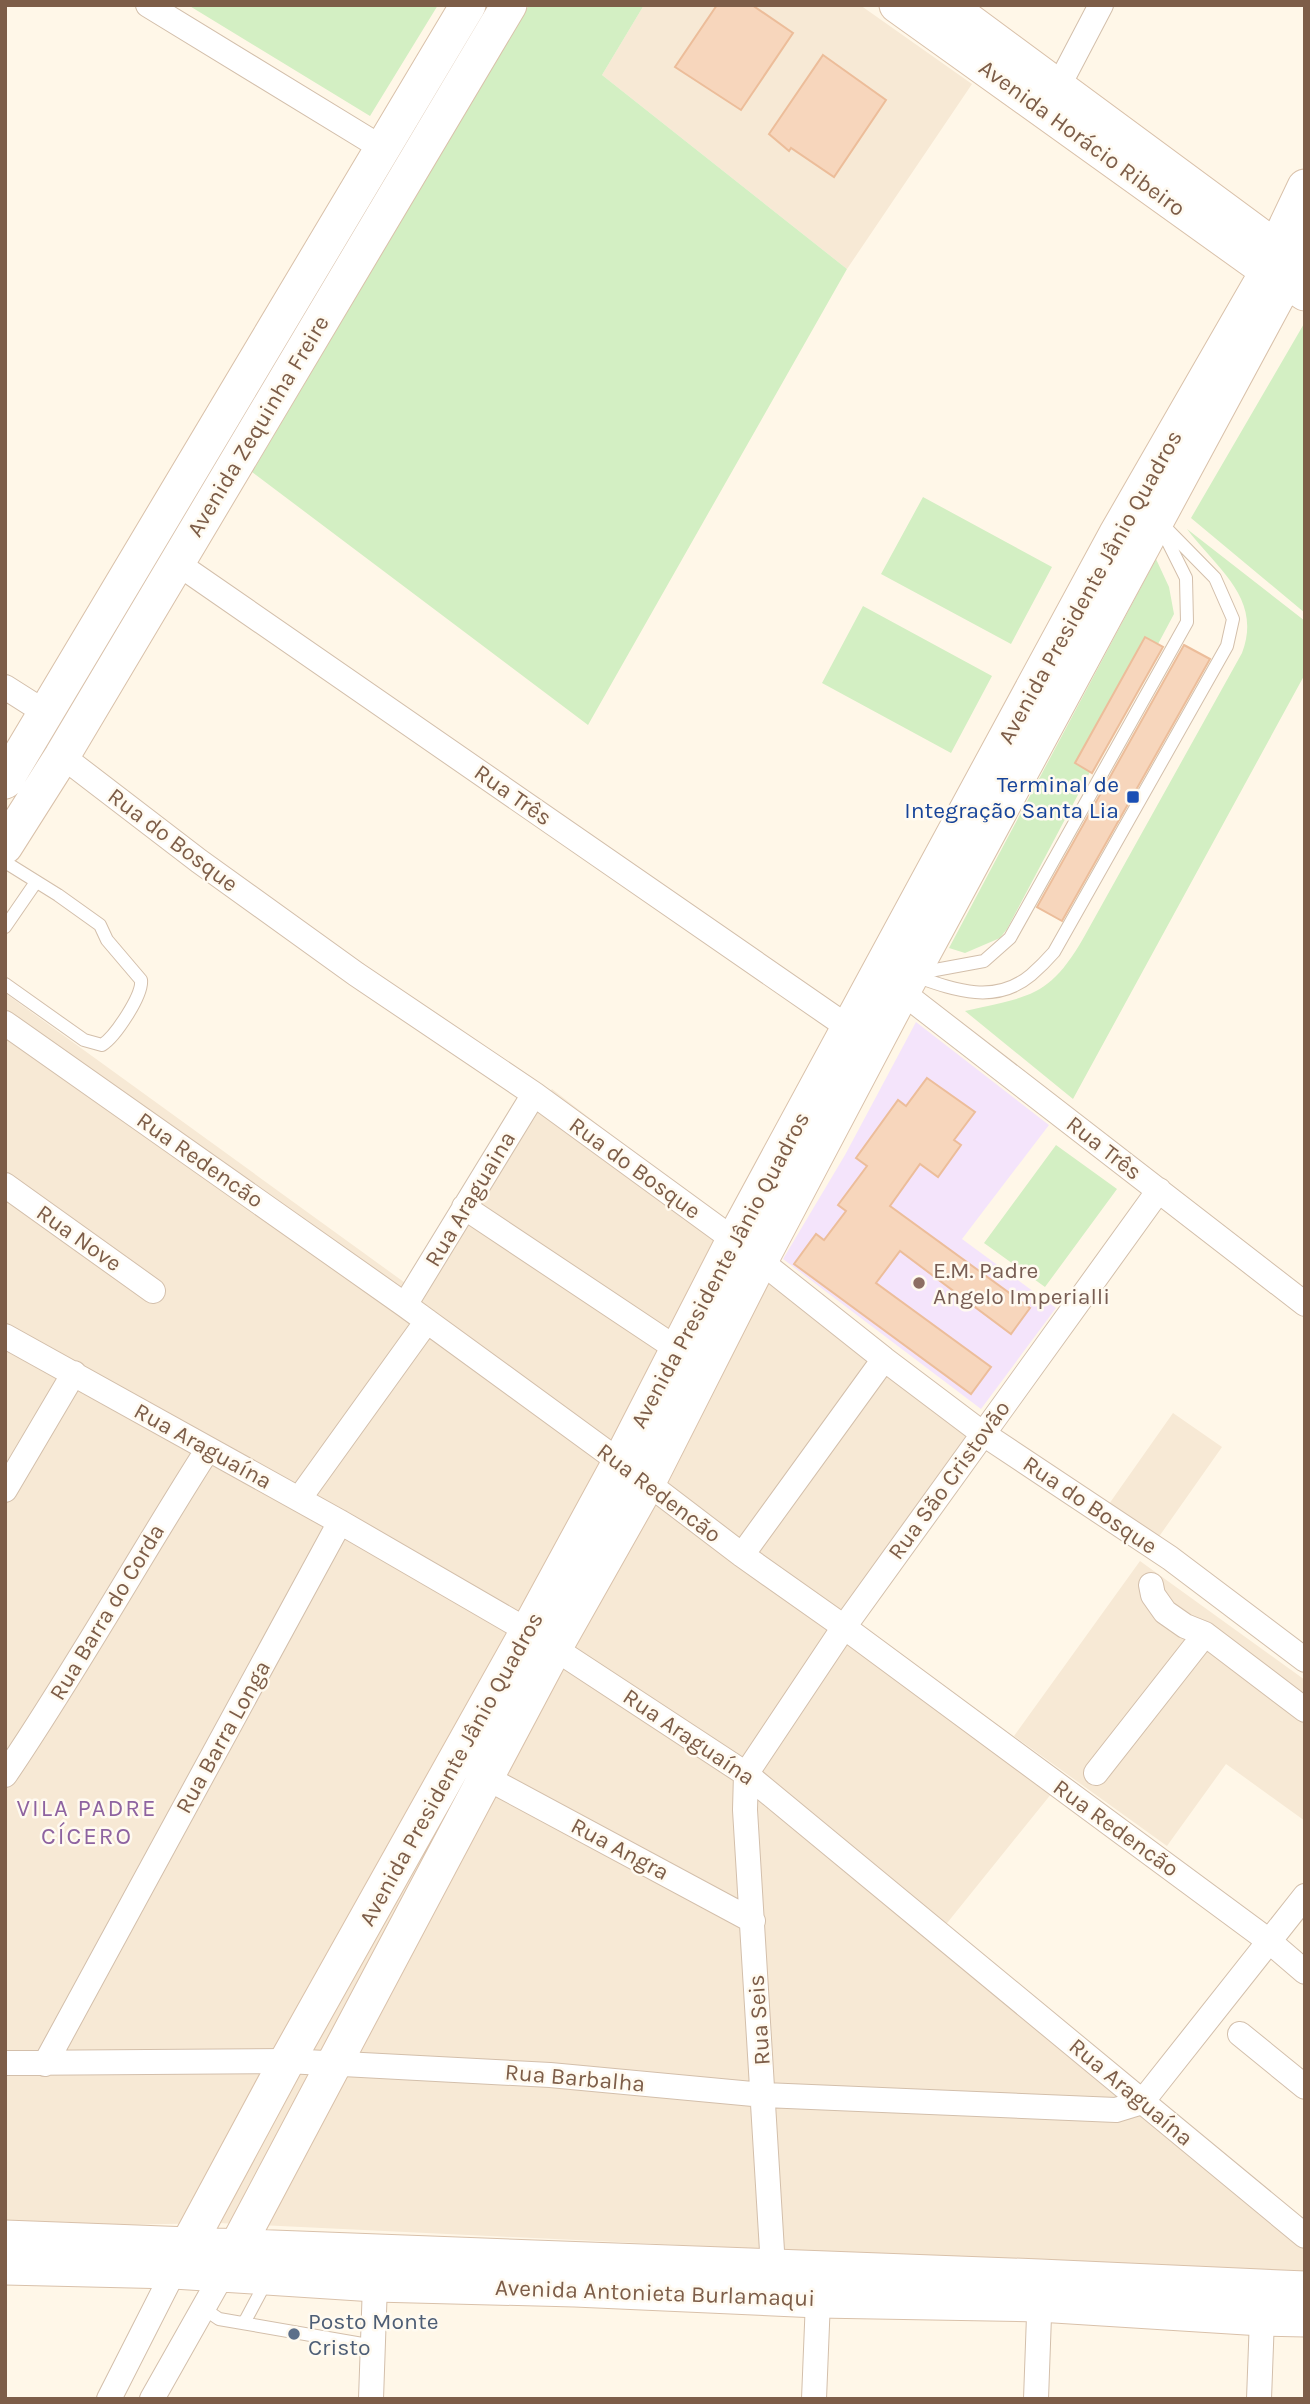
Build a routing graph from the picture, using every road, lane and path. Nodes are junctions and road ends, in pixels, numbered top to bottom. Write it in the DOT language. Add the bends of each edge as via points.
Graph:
graph roads {
  1 [pos="148,5"];
  2 [pos="509,5"];
  3 [pos="897,5"];
  4 [pos="947,5"];
  5 [pos="1101,5"];
  6 [pos="465,11"];
  7 [pos="484,46"];
  8 [pos="1058,88"];
  9 [pos="382,148"];
  10 [pos="1305,187"];
  11 [pos="1292,265"];
  12 [pos="1156,517"];
  13 [pos="1116,536"];
  14 [pos="177,563"];
  15 [pos="5,687"];
  16 [pos="46,713"];
  17 [pos="62,756"];
  18 [pos="5,781"];
  19 [pos="5,846"];
  20 [pos="5,862"];
  21 [pos="37,882"];
  22 [pos="5,927"];
  23 [pos="892,946"];
  24 [pos="5,984"];
  25 [pos="907,984"];
  26 [pos="5,1023"];
  27 [pos="849,1027"];
  28 [pos="534,1094"];
  29 [pos="5,1185"];
  30 [pos="1159,1190"];
  31 [pos="464,1208"];
  32 [pos="747,1251"];
  33 [pos="153,1291"];
  34 [pos="1305,1304"];
  35 [pos="405,1305"];
  36 [pos="427,1321"];
  37 [pos="5,1336"];
  38 [pos="677,1349"];
  39 [pos="884,1359"];
  40 [pos="74,1373"];
  41 [pos="982,1433"];
  42 [pos="208,1449"];
  43 [pos="620,1462"];
  44 [pos="647,1484"];
  45 [pos="5,1490"];
  46 [pos="299,1499"];
  47 [pos="340,1522"];
  48 [pos="742,1555"];
  49 [pos="1151,1585"];
  50 [pos="844,1627"];
  51 [pos="1205,1634"];
  52 [pos="542,1639"];
  53 [pos="1305,1660"];
  54 [pos="1305,1710"];
  55 [pos="1096,1773"];
  56 [pos="746,1774"];
  57 [pos="5,1775"];
  58 [pos="487,1778"];
  59 [pos="1305,1896"];
  60 [pos="753,1921"];
  61 [pos="1269,1941"];
  62 [pos="1305,1972"];
  63 [pos="1240,2034"];
  64 [pos="287,2061"];
  65 [pos="5,2063"];
  66 [pos="45,2064"];
  67 [pos="335,2064"];
  68 [pos="1305,2087"];
  69 [pos="764,2095"];
  70 [pos="1142,2102"];
  71 [pos="1305,2236"];
  72 [pos="5,2238"];
  73 [pos="181,2258"];
  74 [pos="230,2260"];
  75 [pos="5,2267"];
  76 [pos="773,2267"];
  77 [pos="576,2275"];
  78 [pos="268,2277"];
  79 [pos="375,2284"];
  80 [pos="1305,2289"];
  81 [pos="1040,2290"];
  82 [pos="818,2300"];
  83 [pos="203,2308"];
  84 [pos="1262,2318"];
  85 [pos="1305,2319"];
  86 [pos="244,2323"];
  87 [pos="375,2346"];
  88 [pos="816,2398"];
  89 [pos="109,2399"];
  90 [pos="152,2399"];
  91 [pos="371,2399"];
  92 [pos="1036,2399"];
  93 [pos="1259,2399"];
  1 -- 9 [label="street"];
  2 -- 7 [label="street, Avenida Zequinha Freire"];
  3 -- 11 [label="street, Avenida Horácio Ribeiro"];
  4 -- 8 [label="street, Avenida Horácio Ribeiro"];
  5 -- 8 [label="street"];
  6 -- 7 [label="street" via="469,32"];
  6 -- 9 [label="street, Avenida Zequinha Freire"];
  7 -- 14 [label="street, Avenida Zequinha Freire"];
  8 -- 11 [label="street, Avenida Horácio Ribeiro"];
  9 -- 16 [label="street, Avenida Zequinha Freire"];
  10 -- 11 [label="street, Avenida Presidente Jânio Quadros"];
  11 -- 12 [label="street, Avenida Presidente Jânio Quadros"];
  11 -- 13 [label="street, Avenida Presidente Jânio Quadros"];
  12 -- 13 [label="street"];
  12 -- 25 [label="street, Avenida Presidente Jânio Quadros"];
  12 -- 25 [label="lane" via="1186,578 1187,622 1010,938 984,961"];
  12 -- 25 [label="lane" via="1215,578 1233,619 1227,646 1054,952 1029,977 996,993"];
  13 -- 23 [label="street, Avenida Presidente Jânio Quadros"];
  14 -- 17 [label="street, Avenida Zequinha Freire"];
  14 -- 27 [label="street, Rua Três"];
  15 -- 16 [label="street"];
  16 -- 18 [label="street, Avenida Zequinha Freire"];
  17 -- 19 [label="street, Avenida Zequinha Freire"];
  17 -- 28 [label="street, Rua do Bosque" via="356,974"];
  20 -- 21 [label="lane"];
  21 -- 22 [label="lane"];
  21 -- 24 [label="lane" via="100,925 141,980 142,988 102,1045 84,1040"];
  23 -- 25 [label="street"];
  23 -- 27 [label="street, Avenida Presidente Jânio Quadros"];
  25 -- 30 [label="street, Rua Três"];
  25 -- 32 [label="street, Avenida Presidente Jânio Quadros"];
  26 -- 35 [label="street, Rua Redencão"];
  27 -- 32 [label="street, Avenida Presidente Jânio Quadros"];
  28 -- 31 [label="street, Rua Araguaina"];
  28 -- 32 [label="street, Rua do Bosque"];
  29 -- 33 [label="street, Rua Nove"];
  30 -- 34 [label="street, Rua Três"];
  30 -- 41 [label="street, Rua São Cristovão"];
  31 -- 35 [label="street, Rua Araguaina"];
  31 -- 38 [label="street"];
  32 -- 38 [label="street, Avenida Presidente Jânio Quadros"];
  32 -- 39 [label="street, Rua do Bosque"];
  32 -- 44 [label="street, Avenida Presidente Jânio Quadros"];
  35 -- 36 [label="street, Rua Redencão"];
  36 -- 43 [label="street, Rua Redencão"];
  36 -- 46 [label="street"];
  37 -- 40 [label="street, Rua Araguaína"];
  38 -- 43 [label="street, Avenida Presidente Jânio Quadros"];
  39 -- 41 [label="street, Rua do Bosque"];
  39 -- 48 [label="street"];
  40 -- 42 [label="street, Rua Araguaína"];
  40 -- 45 [label="street"];
  41 -- 50 [label="street, Rua São Cristovão"];
  41 -- 53 [label="street, Rua do Bosque" via="1170,1558"];
  42 -- 46 [label="street, Rua Araguaína"];
  42 -- 57 [label="street, Rua Barra do Corda"];
  43 -- 44 [label="street, Rua Redencão"];
  43 -- 52 [label="street, Avenida Presidente Jânio Quadros"];
  44 -- 48 [label="street, Rua Redencão"];
  44 -- 52 [label="street, Avenida Presidente Jânio Quadros"];
  46 -- 47 [label="street, Rua Araguaína"];
  47 -- 52 [label="street, Rua Araguaína"];
  47 -- 66 [label="street, Rua Barra Longa"];
  48 -- 50 [label="street, Rua Redencão"];
  49 -- 51 [label="street" via="1164,1612"];
  50 -- 56 [label="street, Rua São Cristovão"];
  50 -- 61 [label="street, Rua Redencão"];
  51 -- 54 [label="street"];
  51 -- 55 [label="street"];
  52 -- 56 [label="street, Rua Araguaína"];
  52 -- 58 [label="street, Avenida Presidente Jânio Quadros"];
  52 -- 64 [label="street, Avenida Presidente Jânio Quadros"];
  56 -- 60 [label="street, Rua Seis"];
  56 -- 70 [label="street, Rua Araguaína"];
  58 -- 60 [label="street, Rua Angra"];
  58 -- 67 [label="street, Avenida Presidente Jânio Quadros"];
  59 -- 61 [label="street"];
  60 -- 69 [label="street, Rua Seis"];
  61 -- 62 [label="street, Rua Redencão"];
  61 -- 70 [label="street"];
  63 -- 68 [label="street"];
  64 -- 66 [label="street, Rua Barbalha"];
  64 -- 67 [label="street, Rua Barbalha"];
  64 -- 73 [label="street, Avenida Presidente Jânio Quadros"];
  65 -- 66 [label="street, Rua Barbalha"];
  67 -- 69 [label="street, Rua Barbalha" via="550,2075"];
  67 -- 74 [label="street, Avenida Presidente Jânio Quadros"];
  69 -- 70 [label="street, Rua Barbalha" via="1116,2110"];
  69 -- 76 [label="street, Rua Seis"];
  70 -- 71 [label="street, Rua Araguaína"];
  72 -- 73 [label="street, Avenida Antonieta Burlamaqui"];
  73 -- 74 [label="street, Avenida Antonieta Burlamaqui"];
  73 -- 75 [label="street, Avenida Antonieta Burlamaqui"];
  73 -- 89 [label="street"];
  74 -- 77 [label="street, Avenida Antonieta Burlamaqui"];
  74 -- 78 [label="street, Avenida Antonieta Burlamaqui"];
  74 -- 83 [label="street"];
  76 -- 77 [label="street, Avenida Antonieta Burlamaqui"];
  76 -- 81 [label="street, Avenida Antonieta Burlamaqui"];
  77 -- 79 [label="street, Avenida Antonieta Burlamaqui"];
  77 -- 82 [label="street, Avenida Antonieta Burlamaqui"];
  78 -- 79 [label="street, Avenida Antonieta Burlamaqui"];
  78 -- 86 [label="lane"];
  79 -- 87 [label="street"];
  80 -- 81 [label="street, Avenida Antonieta Burlamaqui"];
  81 -- 82 [label="street, Avenida Antonieta Burlamaqui"];
  81 -- 84 [label="street, Avenida Antonieta Burlamaqui"];
  81 -- 92 [label="street"];
  82 -- 88 [label="street"];
  83 -- 86 [label="lane" via="219,2319"];
  83 -- 90 [label="street"];
  84 -- 85 [label="street, Avenida Antonieta Burlamaqui"];
  84 -- 93 [label="street"];
  86 -- 87 [label="lane"];
  87 -- 91 [label="street"];
}
